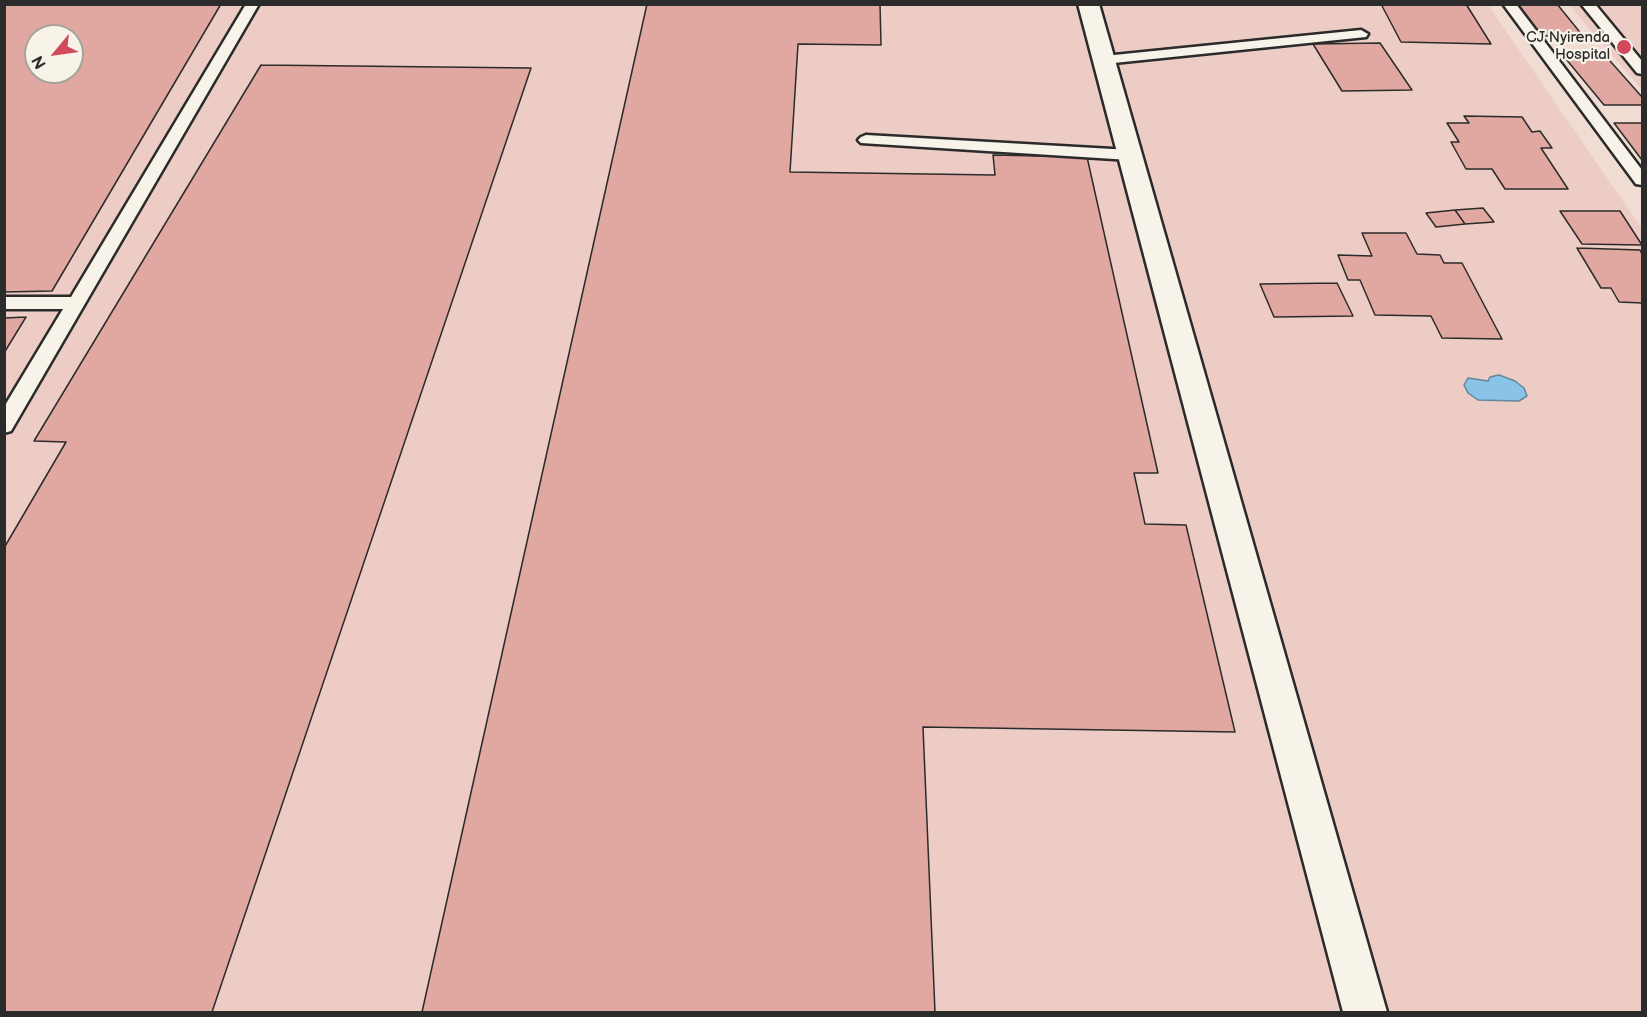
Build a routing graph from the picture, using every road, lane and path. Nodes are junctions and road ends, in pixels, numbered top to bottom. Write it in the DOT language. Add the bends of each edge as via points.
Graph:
graph roads {
  1 [pos="253,4"];
  2 [pos="1088,4"];
  3 [pos="1509,4"];
  4 [pos="1587,4"];
  5 [pos="1361,34"];
  6 [pos="1642,44"];
  7 [pos="1622,47"];
  8 [pos="1104,60"];
  9 [pos="1642,70"];
  10 [pos="866,140"];
  11 [pos="1130,155"];
  12 [pos="1642,180"];
  13 [pos="4,303"];
  14 [pos="76,303"];
  15 [pos="4,425"];
  16 [pos="1365,1012"];
  1 -- 14 [label="lane"];
  2 -- 8 [label="street"];
  3 -- 12 [label="lane"];
  4 -- 7 [label="lane"];
  5 -- 8 [label="lane"];
  6 -- 7 [label="lane"];
  7 -- 9 [label="lane"];
  8 -- 11 [label="street"];
  10 -- 11 [label="lane"];
  11 -- 16 [label="street"];
  13 -- 14 [label="lane"];
  14 -- 15 [label="lane"];
}
